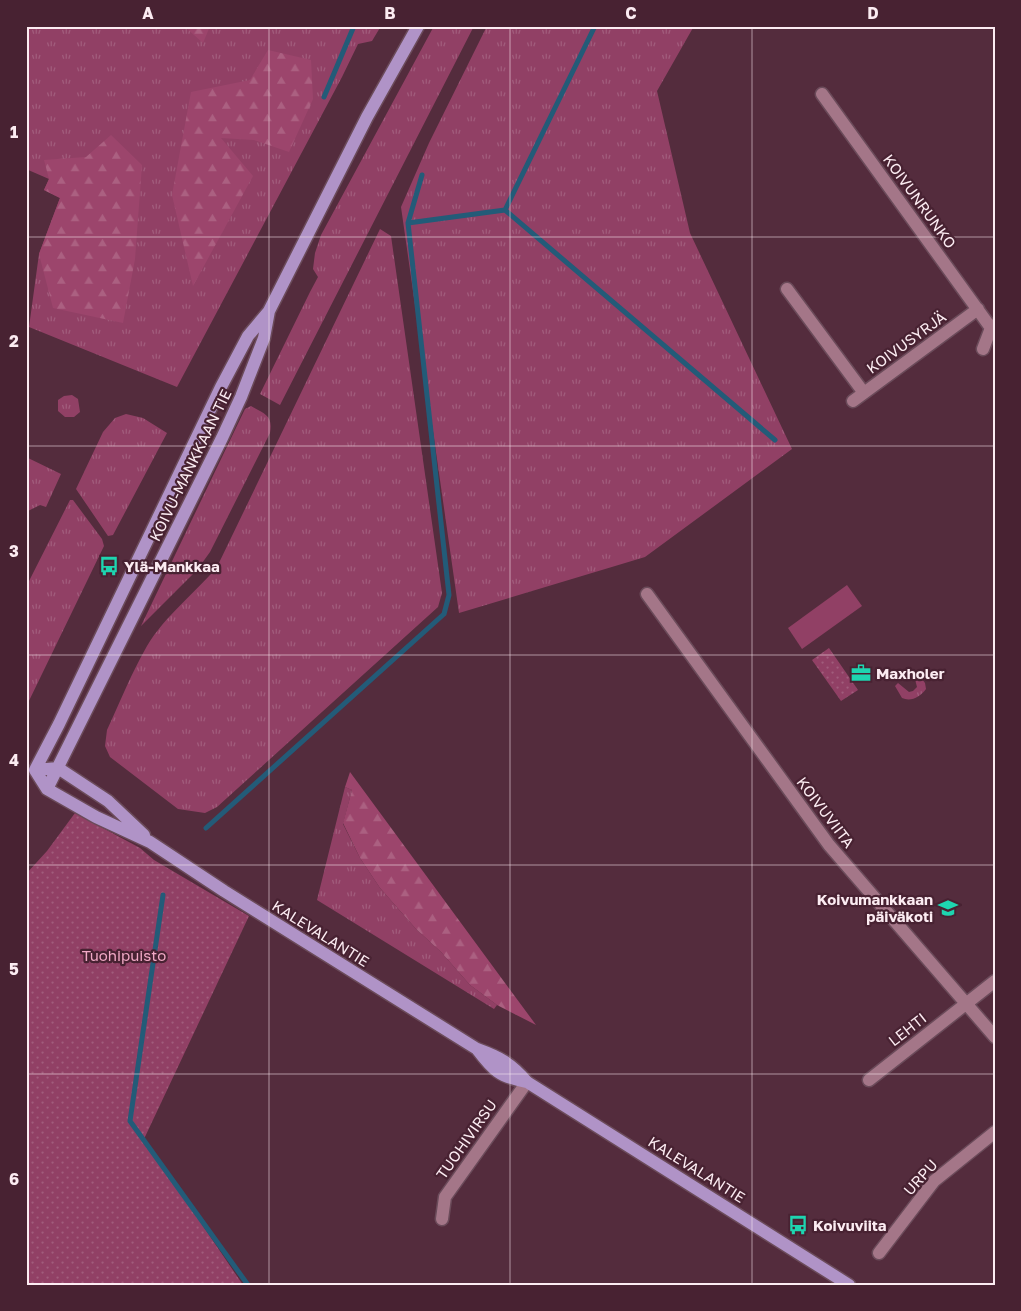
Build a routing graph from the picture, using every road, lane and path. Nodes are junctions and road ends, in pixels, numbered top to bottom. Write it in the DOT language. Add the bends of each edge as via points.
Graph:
graph roads {
  1 [pos="418,26"];
  2 [pos="822,94"];
  3 [pos="788,289"];
  4 [pos="978,309"];
  5 [pos="269,312"];
  6 [pos="993,327"];
  7 [pos="983,349"];
  8 [pos="647,594"];
  9 [pos="58,768"];
  10 [pos="35,770"];
  11 [pos="47,789"];
  12 [pos="150,842"];
  13 [pos="995,982"];
  14 [pos="965,1004"];
  15 [pos="995,1037"];
  16 [pos="869,1080"];
  17 [pos="527,1082"];
  18 [pos="995,1132"];
  19 [pos="442,1219"];
  20 [pos="879,1253"];
  21 [pos="849,1285"];
  1 -- 5 [label="main road, KOIVU-MANKKAAN TIE" via="367,117"];
  2 -- 4 [label="street, KOIVUNRUNKO"];
  3 -- 4 [label="street, KOIVUSYRJÄ" via="859,397"];
  4 -- 6 [label="street, KOIVUNRUNKO"];
  5 -- 9 [label="main road, KOIVU-MANKKAAN TIE" via="264,338 241,397"];
  5 -- 10 [label="main road, KOIVU-MANKKAAN TIE" via="248,336 220,387"];
  6 -- 7 [label="street"];
  8 -- 14 [label="street, KOIVUVIITA" via="828,845"];
  9 -- 10 [label="main road"];
  9 -- 11 [label="main road, KOIVU-MANKKAAN TIE"];
  9 -- 12 [label="main road, KALEVALANTIE" via="108,801"];
  10 -- 11 [label="main road, KALEVALANTIE"];
  11 -- 12 [label="main road, KALEVALANTIE"];
  12 -- 17 [label="main road, KALEVALANTIE" via="477,1048 497,1056 515,1068"];
  13 -- 14 [label="street, LEHTI"];
  14 -- 15 [label="street, KOIVUVIITA"];
  14 -- 16 [label="street, LEHTI"];
  17 -- 19 [label="street, TUOHIVIRSU" via="445,1197"];
  17 -- 21 [label="main road, KALEVALANTIE"];
  18 -- 20 [label="street, URPU" via="934,1181"];
}
